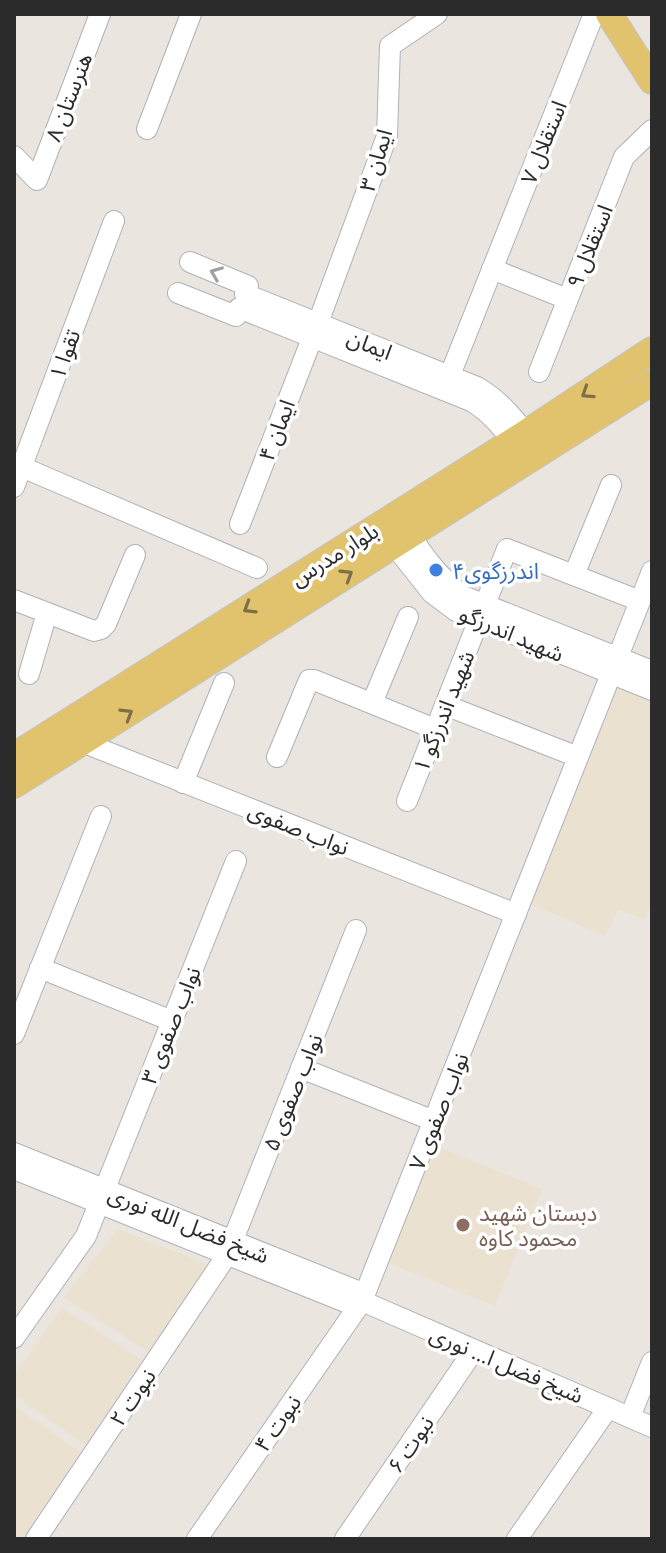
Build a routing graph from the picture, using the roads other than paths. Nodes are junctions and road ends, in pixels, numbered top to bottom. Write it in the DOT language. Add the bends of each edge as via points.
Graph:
graph roads {
  1 [pos="100,14"];
  2 [pos="191,14"];
  3 [pos="437,14"];
  4 [pos="594,14"];
  5 [pos="609,14"];
  6 [pos="652,81"];
  7 [pos="147,129"];
  8 [pos="652,130"];
  9 [pos="14,156"];
  10 [pos="114,221"];
  11 [pos="190,262"];
  12 [pos="492,269"];
  13 [pos="178,293"];
  14 [pos="567,299"];
  15 [pos="315,330"];
  16 [pos="652,350"];
  17 [pos="539,372"];
  18 [pos="652,382"];
  19 [pos="447,383"];
  20 [pos="527,447"];
  21 [pos="22,467"];
  22 [pos="611,485"];
  23 [pos="14,487"];
  24 [pos="240,524"];
  25 [pos="402,540"];
  26 [pos="135,555"];
  27 [pos="257,568"];
  28 [pos="652,571"];
  29 [pos="574,575"];
  30 [pos="14,600"];
  31 [pos="640,601"];
  32 [pos="47,613"];
  33 [pos="482,614"];
  34 [pos="408,617"];
  35 [pos="614,666"];
  36 [pos="652,671"];
  37 [pos="29,674"];
  38 [pos="224,683"];
  39 [pos="652,690"];
  40 [pos="372,703"];
  41 [pos="445,705"];
  42 [pos="435,729"];
  43 [pos="82,742"];
  44 [pos="14,755"];
  45 [pos="277,757"];
  46 [pos="578,757"];
  47 [pos="183,783"];
  48 [pos="14,785"];
  49 [pos="407,801"];
  50 [pos="101,816"];
  51 [pos="236,861"];
  52 [pos="516,914"];
  53 [pos="356,930"];
  54 [pos="40,968"];
  55 [pos="22,993"];
  56 [pos="172,1021"];
  57 [pos="14,1034"];
  58 [pos="301,1068"];
  59 [pos="434,1121"];
  60 [pos="14,1153"];
  61 [pos="14,1169"];
  62 [pos="102,1197"];
  63 [pos="230,1248"];
  64 [pos="362,1301"];
  65 [pos="14,1338"];
  66 [pos="474,1350"];
  67 [pos="652,1362"];
  68 [pos="608,1408"];
  69 [pos="630,1417"];
  70 [pos="652,1427"];
  71 [pos="36,1539"];
  72 [pos="197,1539"];
  73 [pos="345,1539"];
  74 [pos="517,1539"];
  1 -- 9 [label="street, هنرستان ۸" via="37,180"];
  2 -- 7 [label="street"];
  3 -- 15 [label="street, ایمان ۳" via="390,46 387,136"];
  4 -- 12 [label="street, استقلال ۷"];
  5 -- 6 [label="main road"];
  8 -- 14 [label="street, استقلال ۹" via="624,157"];
  10 -- 21 [label="street, تقوا ۱"];
  15 -- 11 [label="street, ایمان, one-way" via="245,294 248,286"];
  12 -- 14 [label="street"];
  12 -- 19 [label="street, استقلال ۷"];
  13 -- 15 [label="street, ایمان" via="236,316 239,308"];
  14 -- 17 [label="street, استقلال ۹"];
  15 -- 19 [label="street, ایمان"];
  15 -- 24 [label="street, ایمان ۴"];
  16 -- 20 [label="main road, بلوار مدرس, one-way"];
  18 -- 20 [label="main road, بلوار مدرس"];
  19 -- 20 [label="street, ایمان" via="477,387 493,396"];
  20 -- 25 [label="main road, بلوار مدرس"];
  20 -- 44 [label="main road, بلوار مدرس, one-way"];
  21 -- 23 [label="street, تقوا ۱"];
  21 -- 27 [label="street"];
  22 -- 29 [label="street"];
  25 -- 33 [label="street, شهید اندرزگو" via="432,593 456,611"];
  43 -- 25 [label="main road, بلوار مدرس, one-way"];
  26 -- 32 [label="street" via="101,629"];
  28 -- 31 [label="street, نواب صفوی ۷"];
  29 -- 31 [label="street"];
  29 -- 33 [label="street, شهید اندرزگو ۱" via="507,549"];
  30 -- 32 [label="street"];
  31 -- 35 [label="street, نواب صفوی ۷"];
  32 -- 37 [label="street"];
  33 -- 35 [label="street, شهید اندرزگو"];
  33 -- 41 [label="street, شهید اندرزگو ۱"];
  34 -- 40 [label="street"];
  35 -- 36 [label="street"];
  35 -- 39 [label="street, شهید اندرزگو"];
  35 -- 46 [label="street, نواب صفوی ۷"];
  38 -- 47 [label="street"];
  40 -- 42 [label="street"];
  40 -- 45 [label="street" via="309,680"];
  41 -- 42 [label="street, شهید اندرزگو ۱"];
  41 -- 46 [label="street"];
  42 -- 49 [label="street, شهید اندرزگو ۱"];
  43 -- 47 [label="street, نواب صفوی"];
  43 -- 48 [label="main road, بلوار مدرس"];
  46 -- 52 [label="street, نواب صفوی ۷"];
  47 -- 52 [label="street, نواب صفوی"];
  50 -- 54 [label="street"];
  51 -- 56 [label="street, نواب صفوی ۳"];
  52 -- 59 [label="street, نواب صفوی ۷"];
  53 -- 58 [label="street, نواب صفوی ۵"];
  54 -- 55 [label="street"];
  54 -- 56 [label="street"];
  55 -- 57 [label="street"];
  56 -- 62 [label="street, نواب صفوی ۳"];
  58 -- 59 [label="street"];
  58 -- 63 [label="street, نواب صفوی ۵"];
  59 -- 64 [label="street, نواب صفوی ۷"];
  60 -- 62 [label="street, شیخ فضل الله نوری"];
  61 -- 62 [label="street, شیخ فضل الله نوری"];
  62 -- 63 [label="street, شیخ فضل الله نوری"];
  62 -- 65 [label="street, نواب صفوی ۳" via="86,1236"];
  63 -- 64 [label="street, شیخ فضل الله نوری"];
  63 -- 71 [label="street, نبوت ۲"];
  64 -- 66 [label="street, شیخ فضل ا... نوری"];
  64 -- 72 [label="street, نبوت ۴"];
  66 -- 68 [label="street, شیخ فضل ا... نوری"];
  66 -- 73 [label="street, نبوت ۶"];
  67 -- 69 [label="street"];
  68 -- 69 [label="street, شیخ فضل ا... نوری"];
  68 -- 74 [label="street"];
  69 -- 70 [label="street, شیخ فضل ا... نوری"];
}
